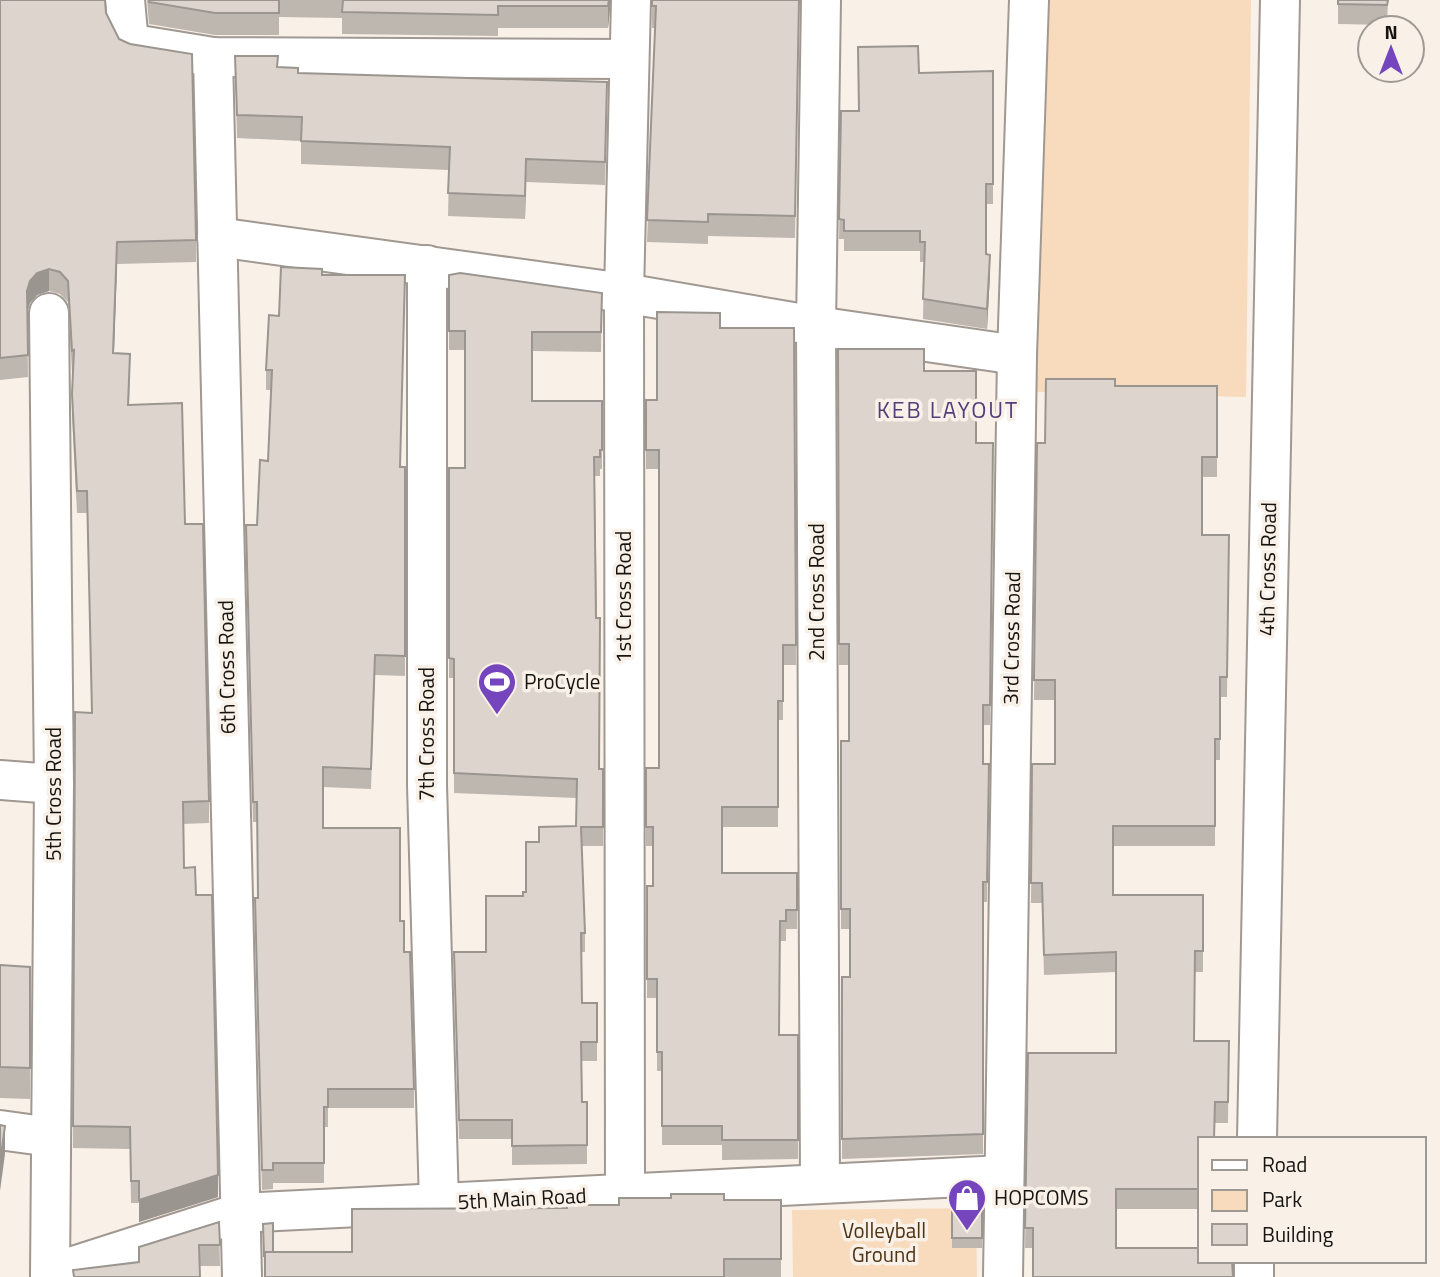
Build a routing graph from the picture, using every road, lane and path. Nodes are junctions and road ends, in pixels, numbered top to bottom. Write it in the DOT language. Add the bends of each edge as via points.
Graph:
graph roads {
  1 [pos="125,0"];
  2 [pos="631,0"];
  3 [pos="821,0"];
  4 [pos="1029,0"];
  5 [pos="1280,0"];
  6 [pos="213,57"];
  7 [pos="629,59"];
  8 [pos="217,237"];
  9 [pos="427,265"];
  10 [pos="624,293"];
  11 [pos="49,313"];
  12 [pos="816,326"];
  13 [pos="1017,355"];
  14 [pos="0,780"];
  15 [pos="54,784"];
  16 [pos="13,974"];
  17 [pos="52,977"];
  18 [pos="0,1130"];
  19 [pos="51,1137"];
  20 [pos="1257,1137"];
  21 [pos="1003,1174"];
  22 [pos="820,1184"];
  23 [pos="625,1193"];
  24 [pos="439,1203"];
  25 [pos="239,1213"];
  26 [pos="51,1277"];
  27 [pos="242,1277"];
  28 [pos="1003,1277"];
  1 -- 6 [label="street" via="132,44"];
  2 -- 7 [label="street, 1st Cross Road"];
  3 -- 12 [label="street, 2nd Cross Road"];
  4 -- 13 [label="street, 3rd Cross Road"];
  5 -- 20 [label="street, 4th Cross Road"];
  6 -- 7 [label="street"];
  6 -- 8 [label="street, 6th Cross Road"];
  7 -- 10 [label="street, 1st Cross Road"];
  8 -- 9 [label="street"];
  8 -- 25 [label="street, 6th Cross Road"];
  9 -- 10 [label="street"];
  9 -- 24 [label="street, 7th Cross Road" via="427,785"];
  10 -- 12 [label="street"];
  10 -- 23 [label="street, 1st Cross Road"];
  11 -- 15 [label="street, 5th Cross Road"];
  12 -- 13 [label="street"];
  12 -- 22 [label="street, 2nd Cross Road"];
  13 -- 21 [label="street, 3rd Cross Road"];
  14 -- 15 [label="street"];
  15 -- 17 [label="street, 5th Cross Road"];
  16 -- 17 [label="street"];
  17 -- 19 [label="street, 5th Cross Road"];
  18 -- 19 [label="street"];
  19 -- 26 [label="street, 5th Cross Road"];
  21 -- 22 [label="street, 5th Main Road"];
  21 -- 28 [label="street, 3rd Cross Road"];
  22 -- 23 [label="street, 5th Main Road"];
  23 -- 24 [label="street, 5th Main Road"];
  24 -- 25 [label="street, 5th Main Road"];
  25 -- 26 [label="street, 5th Main Road"];
  25 -- 27 [label="street, 6th Cross Road"];
}
